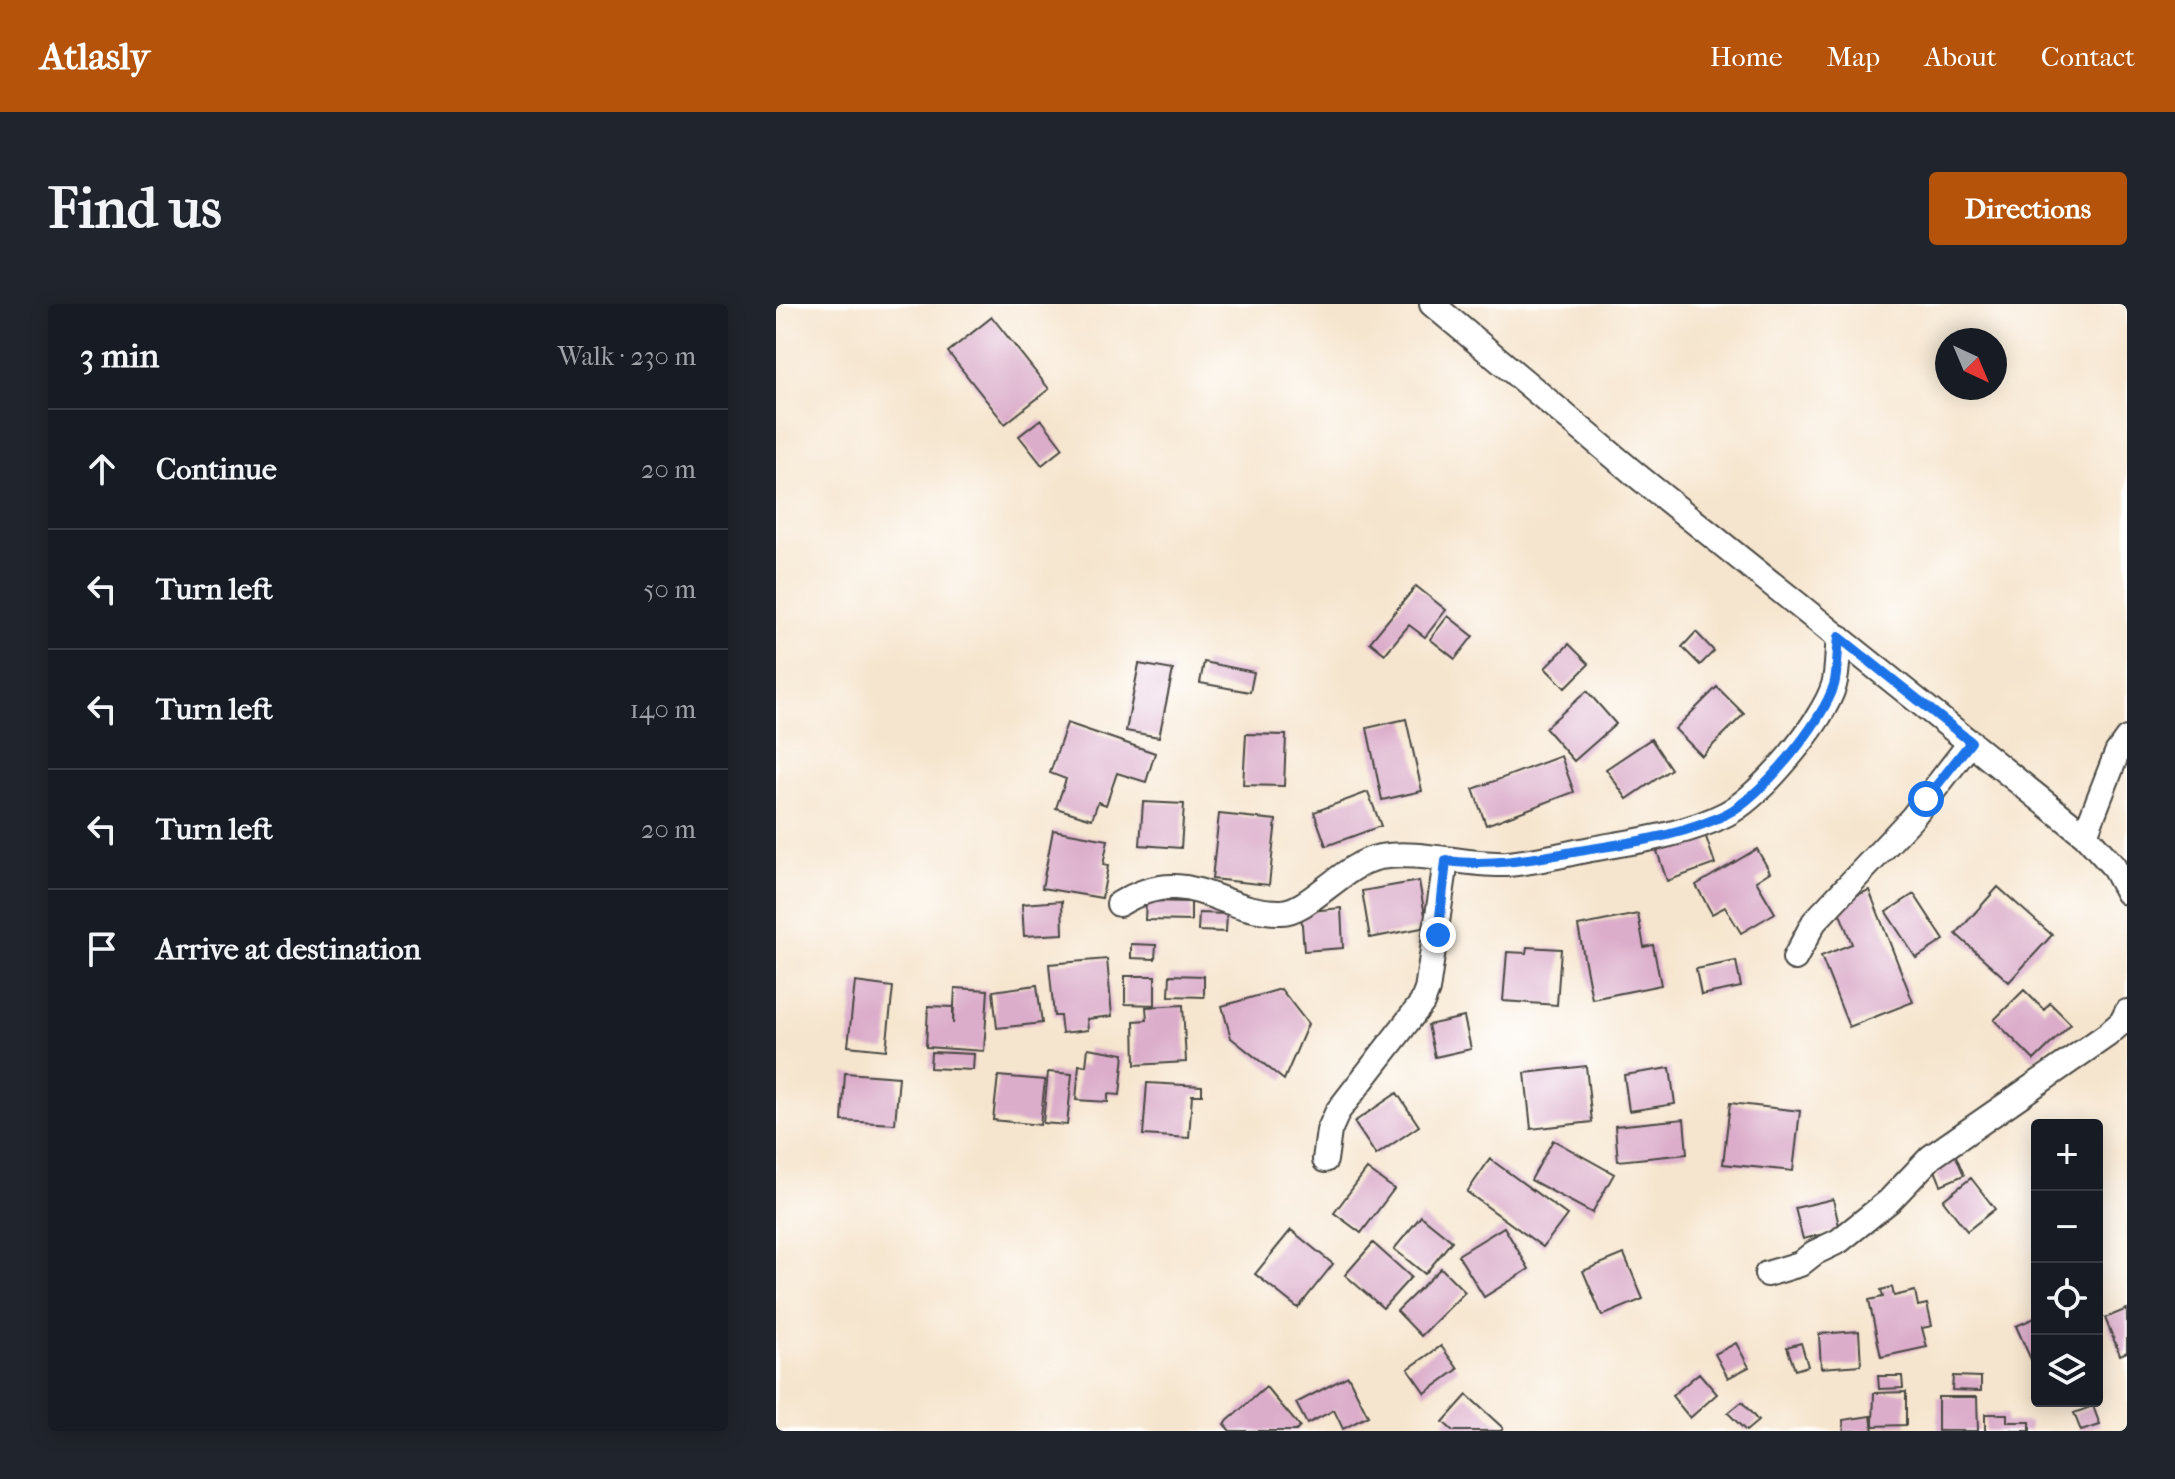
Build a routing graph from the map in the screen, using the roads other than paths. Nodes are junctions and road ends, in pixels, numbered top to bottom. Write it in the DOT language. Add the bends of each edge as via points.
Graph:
graph roads {
  1 [pos="1432,304"];
  2 [pos="1839,637"];
  3 [pos="2127,739"];
  4 [pos="1971,742"];
  5 [pos="2085,835"];
  6 [pos="1446,861"];
  7 [pos="2127,892"];
  8 [pos="1119,904"];
  9 [pos="1795,958"];
  10 [pos="2127,1012"];
  11 [pos="1325,1160"];
  12 [pos="1767,1274"];
  1 -- 2 [label="street"];
  2 -- 4 [label="street"];
  2 -- 6 [label="street" via="1834,685 1820,715 1772,776 1730,813 1642,840 1509,864"];
  3 -- 5 [label="street"];
  4 -- 5 [label="street"];
  4 -- 9 [label="street" via="1912,818 1814,922"];
  5 -- 7 [label="street" via="2113,866"];
  6 -- 8 [label="street" via="1400,855 1358,863 1285,912 1189,887 1139,891"];
  6 -- 11 [label="street" via="1422,1003 1338,1111"];
  10 -- 12 [label="street" via="2107,1035 1931,1157 1889,1201 1839,1241 1800,1264"];
}
